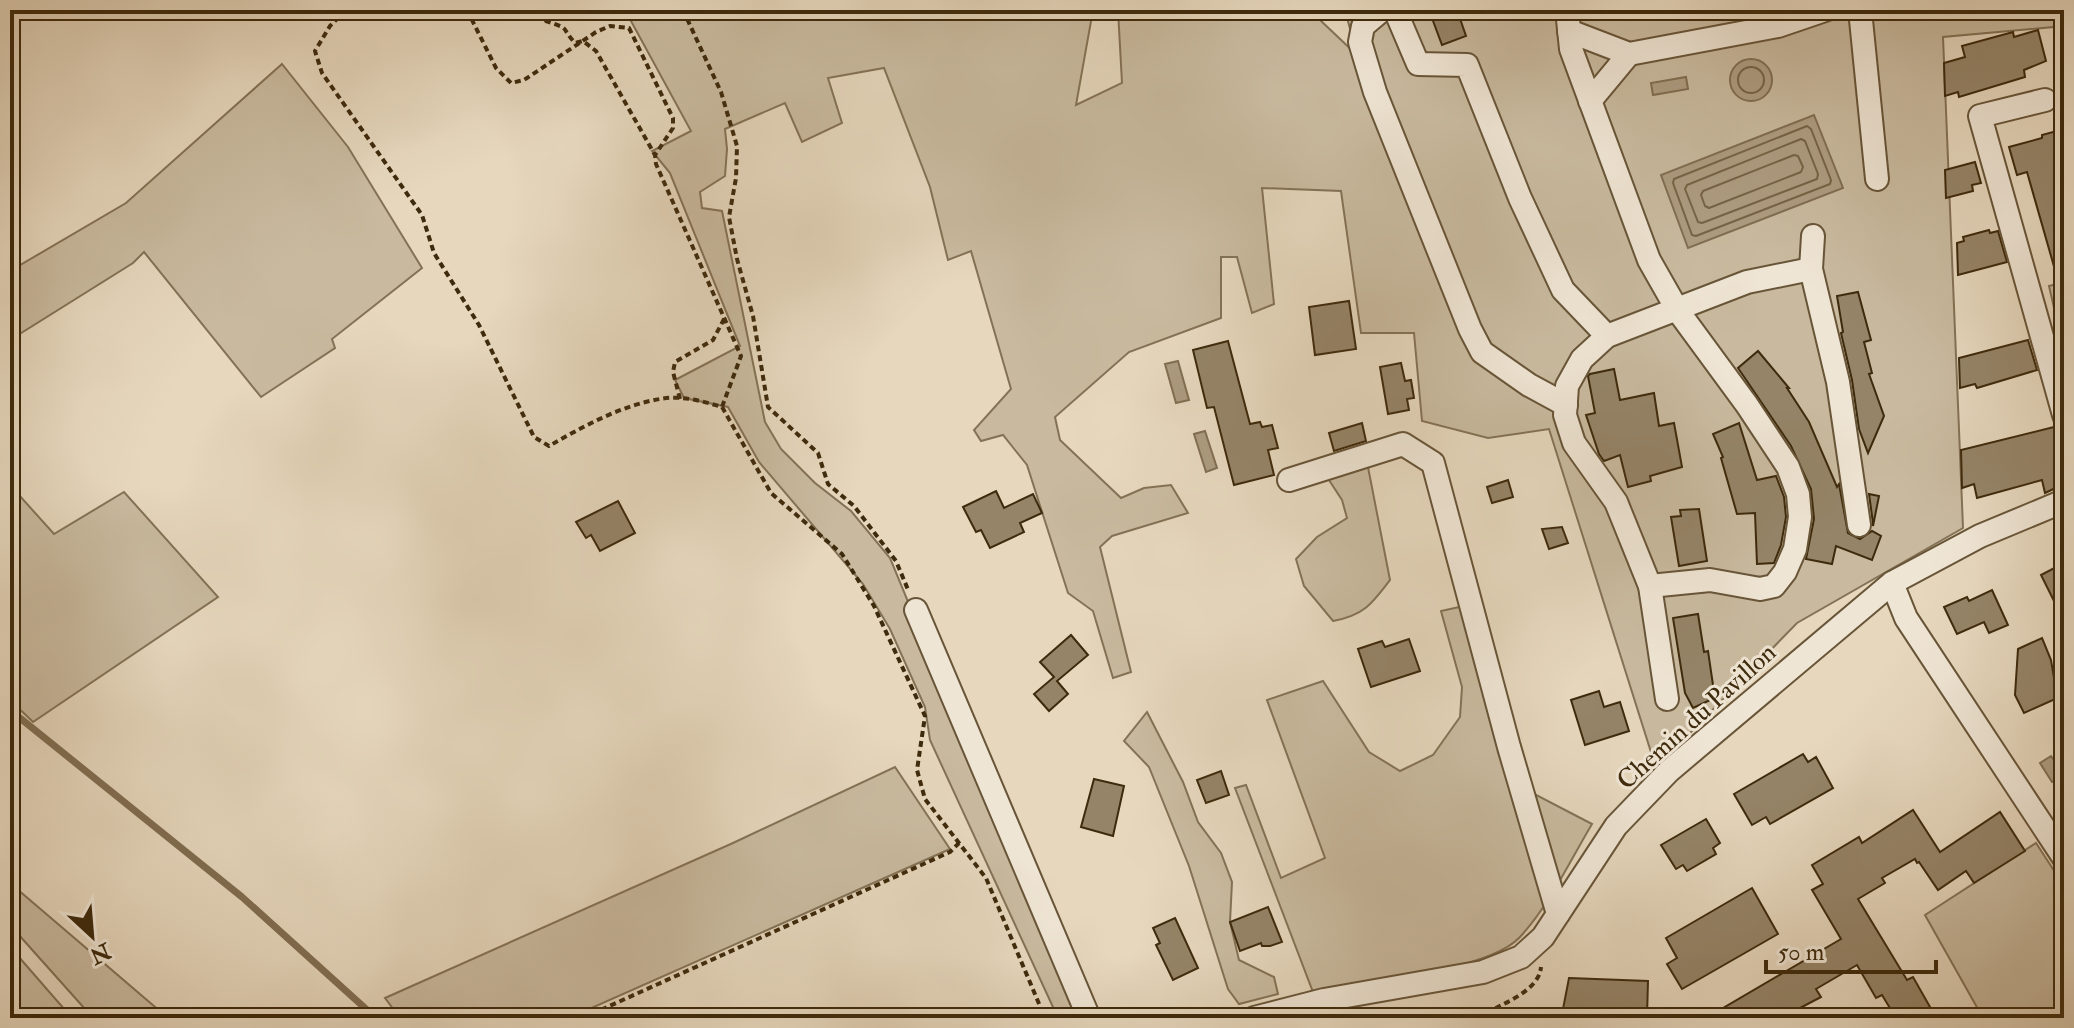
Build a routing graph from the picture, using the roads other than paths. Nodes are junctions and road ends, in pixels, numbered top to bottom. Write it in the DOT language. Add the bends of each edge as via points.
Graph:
graph roads {
  1 [pos="1382,10"];
  2 [pos="1395,10"];
  3 [pos="1825,10"];
  4 [pos="1860,10"];
  5 [pos="1361,18"];
  6 [pos="1568,21"];
  7 [pos="1629,54"];
  8 [pos="2045,100"];
  9 [pos="1590,101"];
  10 [pos="1877,179"];
  11 [pos="1813,236"];
  12 [pos="1811,269"];
  13 [pos="1678,311"];
  14 [pos="1607,336"];
  15 [pos="1566,405"];
  16 [pos="2064,415"];
  17 [pos="1289,480"];
  18 [pos="2064,501"];
  19 [pos="1859,525"];
  20 [pos="1892,583"];
  21 [pos="1650,586"];
  22 [pos="916,610"];
  23 [pos="1667,699"];
  24 [pos="2064,858"];
  25 [pos="1558,914"];
  26 [pos="1089,1018"];
  27 [pos="1254,1018"];
  1 -- 5 [label="street"];
  2 -- 14 [label="street" via="1418,64 1467,65 1563,290"];
  3 -- 7 [label="street" via="1778,26"];
  4 -- 10 [label="street"];
  5 -- 15 [label="street" via="1360,42 1375,92 1482,352"];
  6 -- 7 [label="street"];
  6 -- 9 [label="street" via="1571,49"];
  7 -- 9 [label="street"];
  8 -- 16 [label="street" via="1980,116"];
  9 -- 13 [label="street" via="1649,260"];
  11 -- 12 [label="street"];
  12 -- 13 [label="street" via="1747,282"];
  12 -- 19 [label="street" via="1838,382"];
  13 -- 14 [label="street"];
  13 -- 21 [label="street" via="1788,467 1800,517 1795,549 1774,586 1760,589 1710,580"];
  14 -- 15 [label="street" via="1582,359 1567,386"];
  15 -- 21 [label="street" via="1574,443 1616,502"];
  17 -- 25 [label="street" via="1403,444 1433,463"];
  18 -- 20 [label="street, Chemin du Pavillon" via="1980,536"];
  20 -- 24 [label="street" via="1906,618"];
  20 -- 25 [label="street, Chemin du Pavillon" via="1669,771 1616,826"];
  21 -- 23 [label="street"];
  22 -- 26 [label="street"];
  25 -- 27 [label="street, Chemin du Pavillon" via="1521,957 1483,972"];
}
